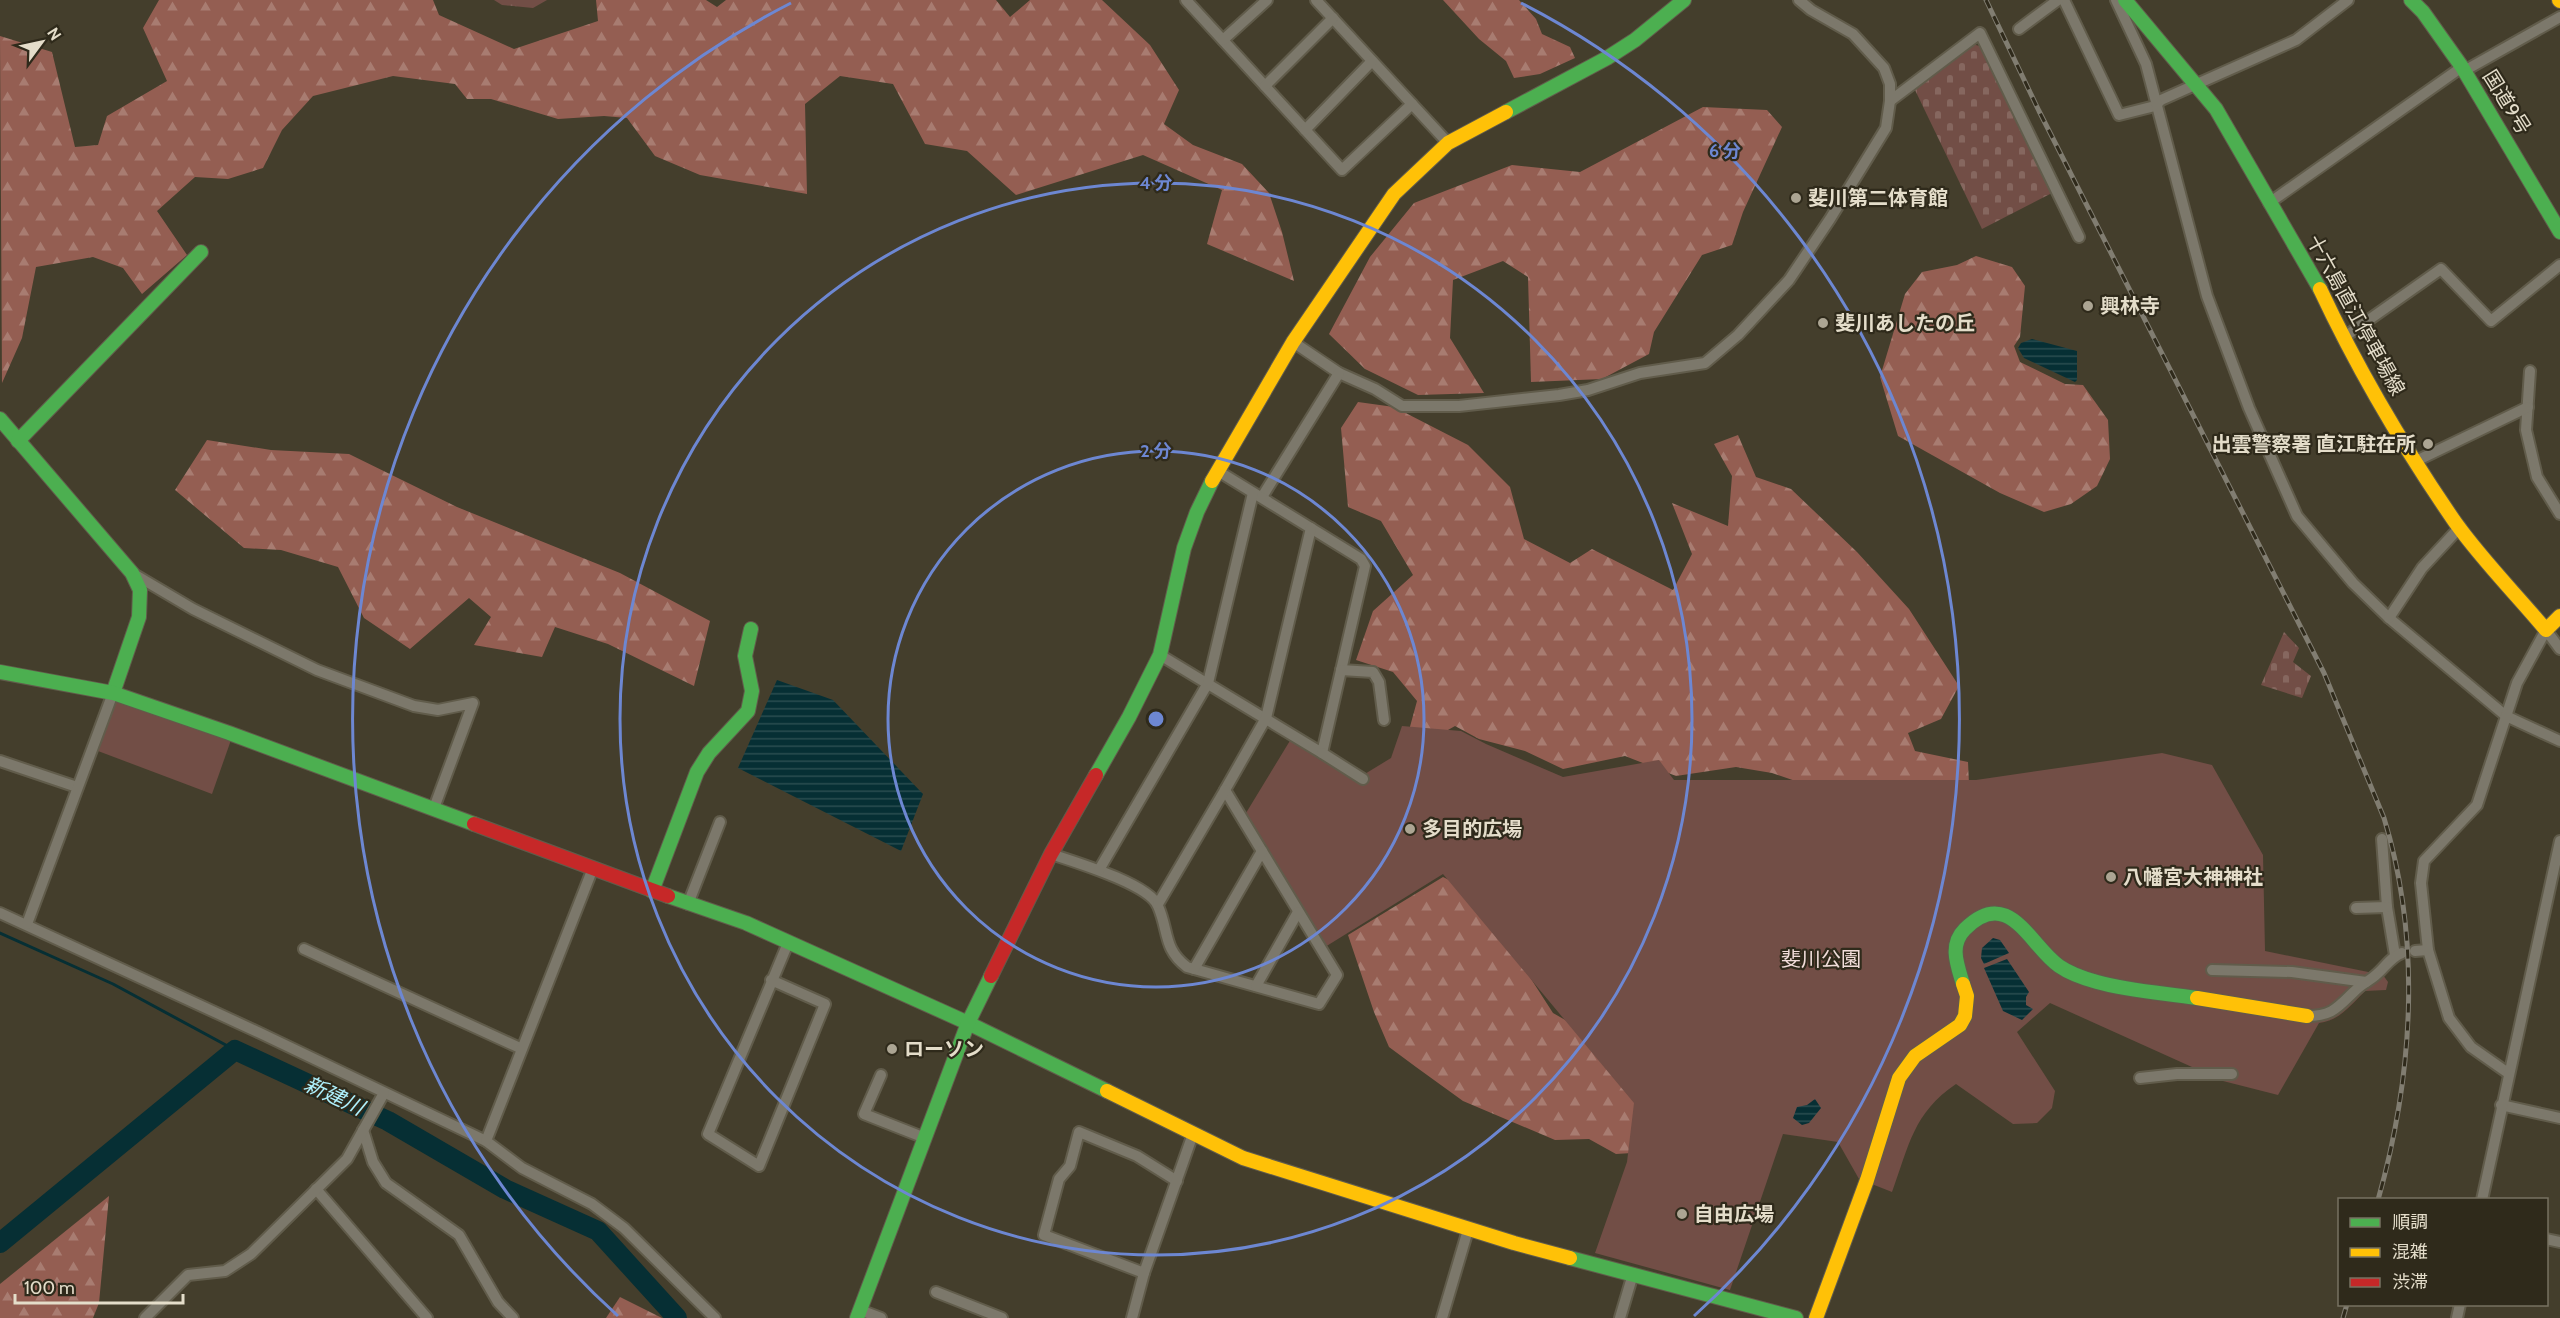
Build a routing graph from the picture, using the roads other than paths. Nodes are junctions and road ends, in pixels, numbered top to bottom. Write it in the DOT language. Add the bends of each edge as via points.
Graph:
graph roads {
  1 [pos="1186,0"];
  2 [pos="1267,0"];
  3 [pos="1316,0"];
  4 [pos="1684,0"];
  5 [pos="1799,0"];
  6 [pos="2058,0"];
  7 [pos="2064,0"];
  8 [pos="2116,0"];
  9 [pos="2125,0"];
  10 [pos="2348,0"];
  11 [pos="2411,0"];
  12 [pos="2560,17"];
  13 [pos="1333,18"];
  14 [pos="2019,29"];
  15 [pos="1223,40"];
  16 [pos="1372,61"];
  17 [pos="2463,69"];
  18 [pos="2195,85"];
  19 [pos="1265,86"];
  20 [pos="1890,101"];
  21 [pos="1412,104"];
  22 [pos="2155,106"];
  23 [pos="1305,130"];
  24 [pos="1448,143"];
  25 [pos="2269,203"];
  26 [pos="2560,232"];
  27 [pos="2079,237"];
  28 [pos="201,252"];
  29 [pos="2560,266"];
  30 [pos="2343,338"];
  31 [pos="1293,342"];
  32 [pos="2530,370"];
  33 [pos="1339,373"];
  34 [pos="2528,407"];
  35 [pos="0,419"];
  36 [pos="18,441"];
  37 [pos="2416,461"];
  38 [pos="1218,471"];
  39 [pos="1257,495"];
  40 [pos="2560,514"];
  41 [pos="2460,527"];
  42 [pos="1311,528"];
  43 [pos="132,573"];
  44 [pos="2560,616"];
  45 [pos="2389,618"];
  46 [pos="751,630"];
  47 [pos="2546,630"];
  48 [pos="2560,649"];
  49 [pos="1160,655"];
  50 [pos="1341,670"];
  51 [pos="0,672"];
  52 [pos="1208,683"];
  53 [pos="113,693"];
  54 [pos="2506,716"];
  55 [pos="1266,718"];
  56 [pos="1384,720"];
  57 [pos="2560,741"];
  58 [pos="1322,753"];
  59 [pos="0,761"];
  60 [pos="1363,779"];
  61 [pos="77,787"];
  62 [pos="1225,790"];
  63 [pos="434,808"];
  64 [pos="720,822"];
  65 [pos="2382,839"];
  66 [pos="2560,841"];
  67 [pos="1262,851"];
  68 [pos="1052,854"];
  69 [pos="593,868"];
  70 [pos="1099,870"];
  71 [pos="652,891"];
  72 [pos="688,904"];
  73 [pos="1158,904"];
  74 [pos="2387,907"];
  75 [pos="2356,908"];
  76 [pos="1298,912"];
  77 [pos="0,913"];
  78 [pos="27,924"];
  79 [pos="788,943"];
  80 [pos="304,949"];
  81 [pos="2428,950"];
  82 [pos="2415,951"];
  83 [pos="1194,969"];
  84 [pos="2212,970"];
  85 [pos="771,980"];
  86 [pos="2366,982"];
  87 [pos="1256,986"];
  88 [pos="2307,1016"];
  89 [pos="968,1023"];
  90 [pos="520,1048"];
  91 [pos="2508,1073"];
  92 [pos="2232,1074"];
  93 [pos="881,1075"];
  94 [pos="2140,1078"];
  95 [pos="384,1093"];
  96 [pos="2501,1105"];
  97 [pos="2560,1118"];
  98 [pos="363,1130"];
  99 [pos="1193,1134"];
  100 [pos="925,1138"];
  101 [pos="486,1141"];
  102 [pos="1177,1181"];
  103 [pos="316,1189"];
  104 [pos="2481,1198"];
  105 [pos="1468,1230"];
  106 [pos="1144,1273"];
  107 [pos="1633,1274"];
  108 [pos="936,1292"];
  109 [pos="858,1314"];
  110 [pos="145,1318"];
  111 [pos="427,1318"];
  112 [pos="513,1318"];
  113 [pos="715,1318"];
  114 [pos="881,1318"];
  115 [pos="1002,1318"];
  116 [pos="1132,1318"];
  117 [pos="1442,1318"];
  118 [pos="1620,1318"];
  119 [pos="1796,1318"];
  120 [pos="1816,1318"];
  1 -- 15 [label="street"];
  2 -- 15 [label="street"];
  3 -- 13 [label="street"];
  4 -- 24 [label="main road" via="1607,58"];
  5 -- 20 [label="street" via="1853,34 1866,48 1884,68 1890,84"];
  6 -- 14 [label="street"];
  7 -- 22 [label="street" via="2119,115"];
  8 -- 22 [label="street" via="2146,64"];
  9 -- 18 [label="main road, 十六島直江停車場線"];
  10 -- 18 [label="street" via="2296,40"];
  11 -- 17 [label="main road, 国道9号"];
  12 -- 17 [label="street"];
  13 -- 16 [label="street"];
  13 -- 19 [label="street"];
  15 -- 19 [label="street"];
  16 -- 21 [label="street"];
  16 -- 23 [label="street"];
  17 -- 25 [label="street"];
  17 -- 26 [label="main road, 国道9号"];
  18 -- 22 [label="street"];
  18 -- 25 [label="main road, 十六島直江停車場線" via="2216,109"];
  19 -- 23 [label="street"];
  20 -- 27 [label="street" via="1980,33"];
  20 -- 33 [label="street" via="1886,128 1789,280 1738,335 1705,363 1640,373 1588,390 1459,406 1402,406"];
  21 -- 23 [label="street" via="1342,170"];
  21 -- 24 [label="street"];
  22 -- 45 [label="street" via="2207,296 2249,408 2297,516 2353,583"];
  24 -- 31 [label="main road" via="1394,194"];
  25 -- 30 [label="main road, 十六島直江停車場線" via="2313,273"];
  28 -- 36 [label="main road"];
  29 -- 30 [label="street" via="2491,321 2441,269"];
  30 -- 37 [label="main road, 十六島直江停車場線"];
  31 -- 33 [label="street"];
  31 -- 38 [label="main road"];
  32 -- 34 [label="street"];
  33 -- 39 [label="street"];
  34 -- 37 [label="street"];
  34 -- 40 [label="street" via="2526,430 2536,477"];
  35 -- 36 [label="main road"];
  36 -- 43 [label="main road"];
  37 -- 41 [label="main road, 十六島直江停車場線"];
  38 -- 39 [label="street"];
  38 -- 49 [label="main road" via="1184,548"];
  39 -- 42 [label="street"];
  39 -- 52 [label="street"];
  41 -- 45 [label="street" via="2422,568"];
  41 -- 47 [label="main road, 十六島直江停車場線"];
  42 -- 50 [label="street" via="1361,559 1365,566"];
  42 -- 55 [label="street"];
  43 -- 53 [label="main road" via="140,590 139,617"];
  43 -- 63 [label="street" via="193,609 316,670 414,706 438,710 473,704"];
  44 -- 47 [label="main road"];
  45 -- 54 [label="street"];
  46 -- 71 [label="main road" via="745,656 752,691 748,711 697,772"];
  47 -- 48 [label="street"];
  47 -- 54 [label="street" via="2517,682"];
  49 -- 52 [label="street"];
  49 -- 68 [label="main road"];
  50 -- 56 [label="street" via="1373,672 1379,682"];
  50 -- 58 [label="street"];
  51 -- 53 [label="main road"];
  52 -- 55 [label="street"];
  52 -- 70 [label="street"];
  53 -- 61 [label="street"];
  53 -- 63 [label="main road"];
  54 -- 57 [label="street"];
  54 -- 81 [label="street" via="2477,805 2424,861 2421,884"];
  55 -- 58 [label="street"];
  55 -- 62 [label="street"];
  58 -- 60 [label="street"];
  59 -- 61 [label="street"];
  61 -- 78 [label="street"];
  62 -- 67 [label="street"];
  62 -- 73 [label="street"];
  63 -- 69 [label="main road"];
  64 -- 72 [label="street"];
  65 -- 74 [label="street"];
  66 -- 91 [label="street"];
  67 -- 76 [label="street"];
  67 -- 83 [label="street"];
  68 -- 70 [label="street"];
  68 -- 89 [label="main road"];
  69 -- 71 [label="main road"];
  69 -- 90 [label="street"];
  70 -- 73 [label="street" via="1134,885"];
  71 -- 72 [label="main road"];
  72 -- 79 [label="main road" via="746,923"];
  73 -- 83 [label="street" via="1169,946 1177,959"];
  74 -- 75 [label="street"];
  74 -- 86 [label="street" via="2398,954"];
  76 -- 87 [label="street"];
  76 -- 87 [label="street" via="1336,975 1319,1004"];
  77 -- 78 [label="street"];
  78 -- 95 [label="street"];
  79 -- 85 [label="street"];
  79 -- 89 [label="main road"];
  80 -- 90 [label="street"];
  81 -- 82 [label="street"];
  81 -- 91 [label="street" via="2449,1018 2471,1047"];
  83 -- 87 [label="street"];
  84 -- 86 [label="street" via="2311,974"];
  85 -- 85 [label="street" via="708,1134 759,1166 825,1004"];
  86 -- 88 [label="street" via="2329,1014"];
  88 -- 120 [label="main road" via="2097,982 2059,966 2011,917 1991,914 1972,921 1960,934 1955,949 1968,1001 1965,1016 1960,1025 1915,1056 1899,1078 1868,1180"];
  89 -- 99 [label="main road"];
  89 -- 100 [label="main road"];
  90 -- 101 [label="street"];
  91 -- 96 [label="street"];
  92 -- 94 [label="street"];
  93 -- 100 [label="street" via="864,1114"];
  95 -- 98 [label="street"];
  95 -- 101 [label="street"];
  96 -- 97 [label="street"];
  96 -- 104 [label="street"];
  98 -- 103 [label="street" via="347,1159"];
  98 -- 112 [label="street" via="373,1162 386,1183 459,1235 498,1302"];
  99 -- 102 [label="street"];
  99 -- 105 [label="main road" via="1243,1158"];
  100 -- 109 [label="main road"];
  101 -- 113 [label="street" via="522,1168 592,1204 624,1228"];
  102 -- 106 [label="street"];
  102 -- 106 [label="street" via="1137,1156 1078,1132 1070,1166 1059,1179 1044,1235"];
  103 -- 110 [label="street" via="251,1254 225,1271 188,1275"];
  103 -- 111 [label="street"];
  105 -- 107 [label="main road"];
  105 -- 117 [label="street"];
  106 -- 116 [label="street"];
  107 -- 118 [label="street"];
  107 -- 119 [label="main road"];
  108 -- 115 [label="street"];
  109 -- 114 [label="street"];
}
